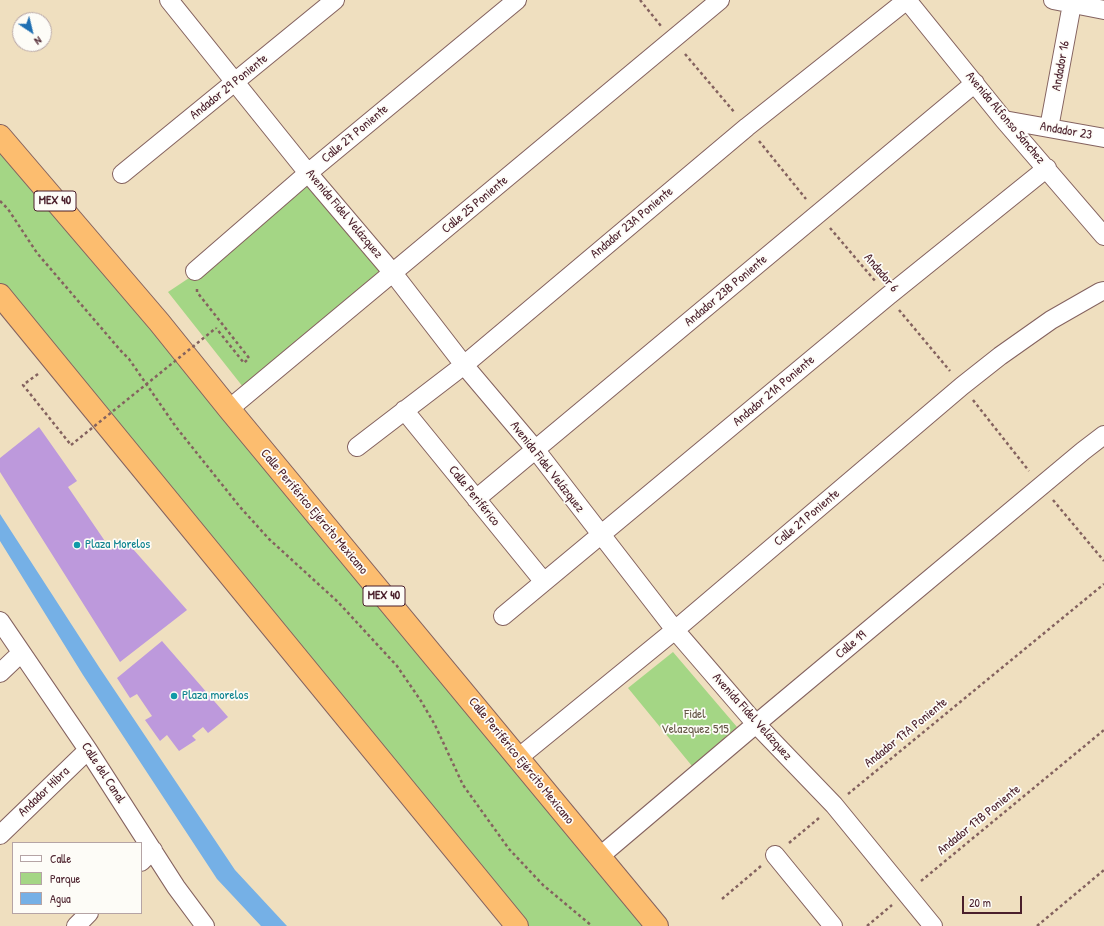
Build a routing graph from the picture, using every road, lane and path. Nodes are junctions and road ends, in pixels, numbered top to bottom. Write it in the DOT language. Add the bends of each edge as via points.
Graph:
graph roads {
  1 [pos="169,0"];
  2 [pos="335,0"];
  3 [pos="517,0"];
  4 [pos="640,0"];
  5 [pos="720,0"];
  6 [pos="907,0"];
  7 [pos="1053,0"];
  8 [pos="1072,4"];
  9 [pos="1104,10"];
  10 [pos="672,38"];
  11 [pos="234,82"];
  12 [pos="975,83"];
  13 [pos="1004,120"];
  14 [pos="747,127"];
  15 [pos="1049,128"];
  16 [pos="0,136"];
  17 [pos="1104,138"];
  18 [pos="1047,168"];
  19 [pos="308,173"];
  20 [pos="122,174"];
  21 [pos="0,200"];
  22 [pos="818,214"];
  23 [pos="1104,236"];
  24 [pos="195,271"];
  25 [pos="394,272"];
  26 [pos="1104,291"];
  27 [pos="0,295"];
  28 [pos="888,296"];
  29 [pos="54,361"];
  30 [pos="464,365"];
  31 [pos="962,386"];
  32 [pos="229,409"];
  33 [pos="404,410"];
  34 [pos="1104,435"];
  35 [pos="357,447"];
  36 [pos="535,449"];
  37 [pos="1041,487"];
  38 [pos="476,499"];
  39 [pos="601,535"];
  40 [pos="1104,561"];
  41 [pos="544,582"];
  42 [pos="1104,584"];
  43 [pos="503,616"];
  44 [pos="0,621"];
  45 [pos="675,630"];
  46 [pos="21,653"];
  47 [pos="0,673"];
  48 [pos="756,724"];
  49 [pos="1104,730"];
  50 [pos="88,750"];
  51 [pos="518,758"];
  52 [pos="834,805"];
  53 [pos="0,835"];
  54 [pos="139,842"];
  55 [pos="142,847"];
  56 [pos="774,855"];
  57 [pos="147,856"];
  58 [pos="600,857"];
  59 [pos="1104,870"];
  60 [pos="907,892"];
  61 [pos="722,899"];
  62 [pos="88,914"];
  63 [pos="76,926"];
  64 [pos="205,926"];
  65 [pos="517,926"];
  66 [pos="592,926"];
  67 [pos="657,926"];
  68 [pos="833,926"];
  69 [pos="867,926"];
  70 [pos="933,926"];
  71 [pos="1037,926"];
  1 -- 11 [label="street, Avenida Fidel Velázquez"];
  2 -- 11 [label="street, Andador 29 Poniente"];
  3 -- 19 [label="street, Calle 27 Poniente"];
  4 -- 10 [label="path, Andador 6"];
  5 -- 10 [label="street, Calle 25 Poniente"];
  6 -- 12 [label="street, Avenida Alfonso Sánchez"];
  6 -- 14 [label="street, Andador 23A Poniente"];
  7 -- 8 [label="street"];
  8 -- 9 [label="street"];
  8 -- 15 [label="street, Andador 16"];
  10 -- 14 [label="path, Andador 6"];
  10 -- 25 [label="street, Calle 25 Poniente"];
  11 -- 19 [label="street, Avenida Fidel Velázquez"];
  11 -- 20 [label="street, Andador 29 Poniente"];
  12 -- 13 [label="street, Avenida Alfonso Sánchez"];
  12 -- 22 [label="street, Andador 23B Poniente"];
  13 -- 15 [label="street, Andador 23"];
  13 -- 18 [label="street, Avenida Alfonso Sánchez"];
  14 -- 22 [label="path, Andador 6"];
  14 -- 30 [label="street, Andador 23A Poniente"];
  15 -- 17 [label="street, Andador 23"];
  16 -- 32 [label="highway, Calle Periférico Ejército Mexicano / MEX 40" via="159,322"];
  18 -- 23 [label="street, Avenida Alfonso Sánchez"];
  18 -- 28 [label="street, Andador 21A Poniente"];
  19 -- 24 [label="street, Calle 27 Poniente"];
  19 -- 25 [label="street, Avenida Fidel Velázquez"];
  21 -- 66 [label="path" via="37,253 129,359 176,427 240,507 269,539 338,602 397,666 422,701 463,785 509,849 543,885"];
  22 -- 28 [label="path, Andador 6"];
  22 -- 36 [label="street, Andador 23B Poniente"];
  24 -- 29 [label="path, bridge" via="197,292 249,358 244,363 216,328 71,445 24,385"];
  25 -- 30 [label="street, Avenida Fidel Velázquez"];
  25 -- 32 [label="street, Calle 25 Poniente"];
  26 -- 31 [label="street, Calle 21 Poniente" via="1051,320"];
  27 -- 29 [label="highway"];
  28 -- 31 [label="path, Andador 6"];
  28 -- 39 [label="street, Andador 21A Poniente"];
  29 -- 65 [label="highway"];
  30 -- 33 [label="street, Andador 23A Poniente"];
  30 -- 36 [label="street, Avenida Fidel Velázquez"];
  31 -- 37 [label="path, Andador 6"];
  31 -- 45 [label="street, Calle 21 Poniente"];
  32 -- 51 [label="highway, Calle Periférico Ejército Mexicano / MEX 40"];
  33 -- 35 [label="street, Andador 23A Poniente"];
  33 -- 38 [label="street, Calle Periférico"];
  34 -- 37 [label="street, Calle 19"];
  36 -- 38 [label="street, Andador 23B Poniente"];
  36 -- 39 [label="street, Avenida Fidel Velázquez"];
  37 -- 40 [label="path, Andador 6"];
  37 -- 48 [label="street, Calle 19"];
  38 -- 41 [label="street, Calle Periférico"];
  39 -- 41 [label="street, Andador 21A Poniente"];
  39 -- 45 [label="street, Avenida Fidel Velázquez"];
  41 -- 43 [label="street, Andador 21A Poniente"];
  42 -- 52 [label="path, Andador 17A Poniente"];
  44 -- 46 [label="street, Calle del Canal"];
  45 -- 48 [label="street, Avenida Fidel Velázquez"];
  45 -- 51 [label="street, Calle 21 Poniente"];
  46 -- 47 [label="street"];
  46 -- 50 [label="street, Calle del Canal"];
  48 -- 52 [label="street, Avenida Fidel Velázquez"];
  48 -- 58 [label="street, Calle 19"];
  49 -- 60 [label="path, Andador 17B Poniente"];
  50 -- 53 [label="street, Andador Hibra"];
  50 -- 54 [label="street, Calle del Canal"];
  51 -- 58 [label="highway, Calle Periférico Ejército Mexicano / MEX 40"];
  52 -- 56 [label="path, Andador 17A Poniente"];
  52 -- 60 [label="street, Avenida Fidel Velázquez"];
  55 -- 57 [label="street, Calle del Canal"];
  56 -- 61 [label="path, Andador 17A Poniente"];
  56 -- 68 [label="street"];
  57 -- 64 [label="street, Calle del Canal" via="176,887"];
  58 -- 67 [label="highway, Calle Periférico Ejército Mexicano / MEX 40"];
  59 -- 71 [label="path"];
  60 -- 69 [label="path, Andador 17B Poniente"];
  60 -- 70 [label="street, Avenida Fidel Velázquez"];
  62 -- 63 [label="street"];
}
